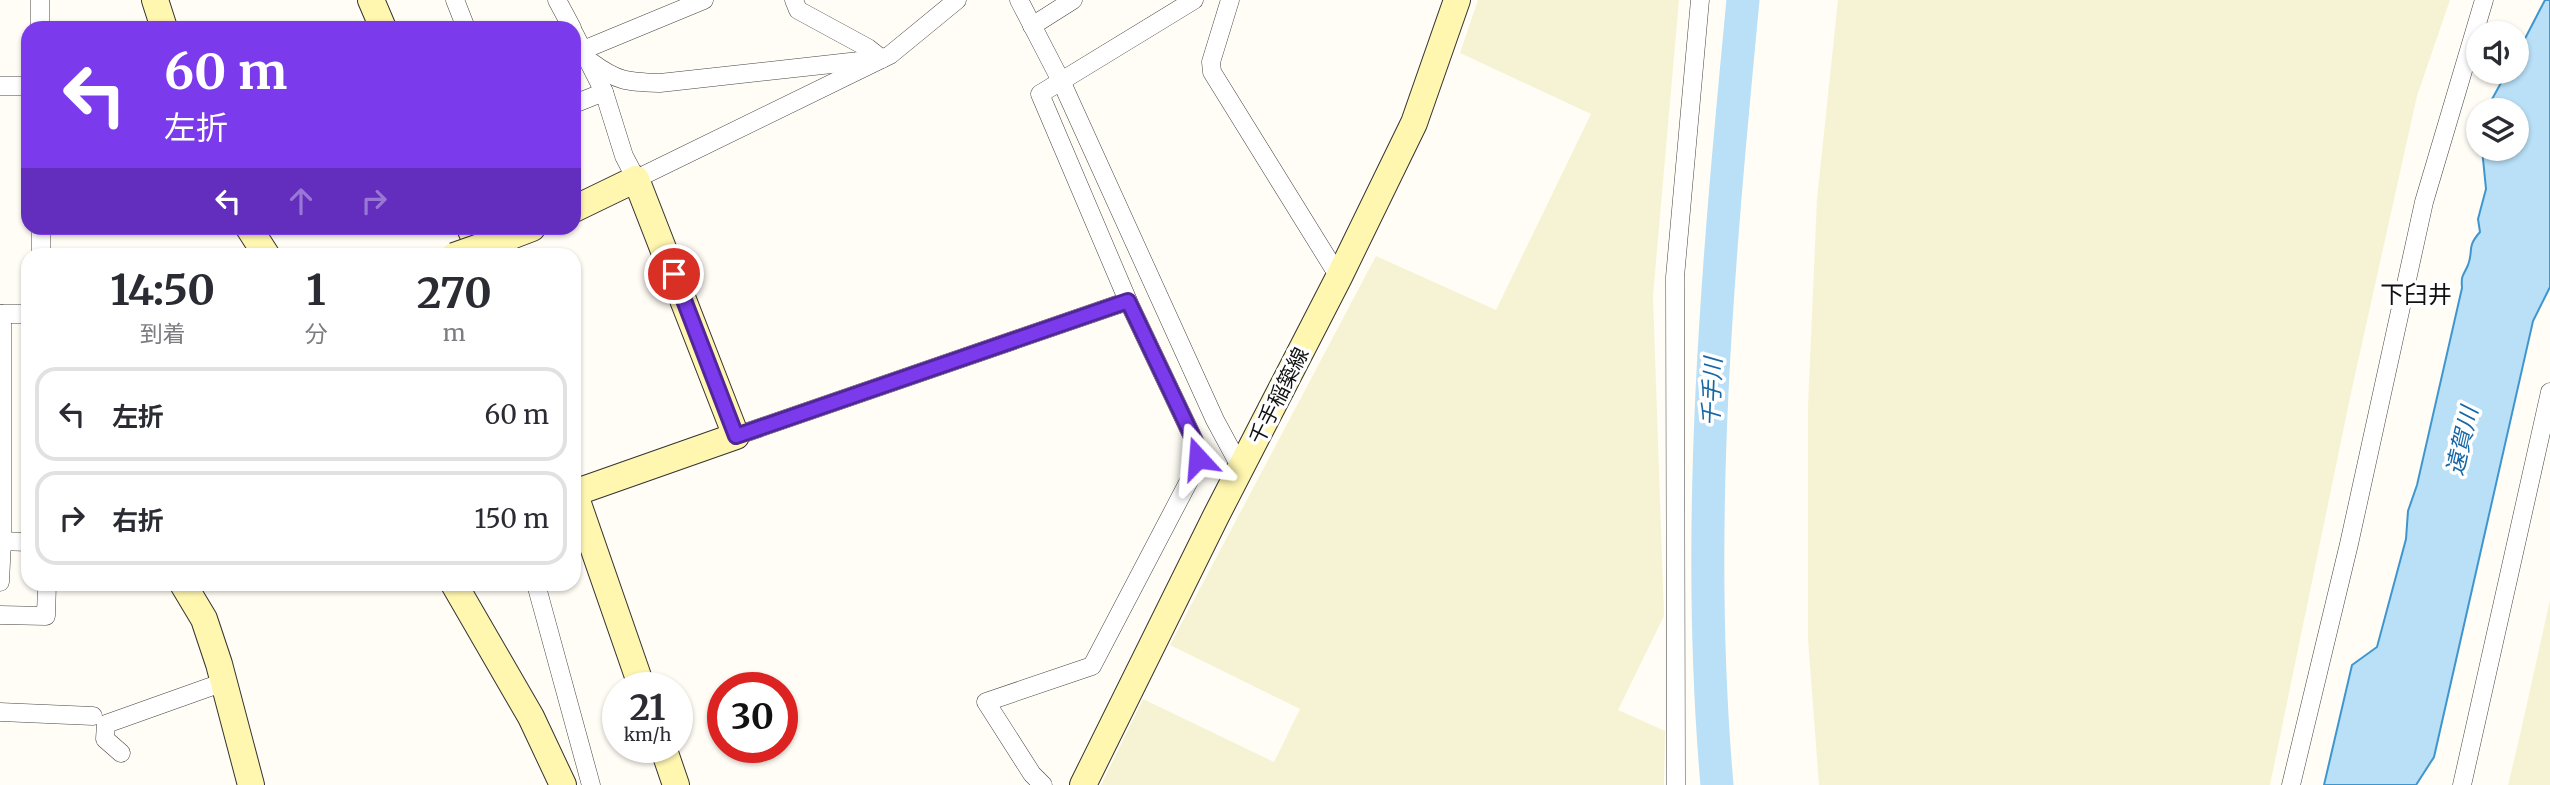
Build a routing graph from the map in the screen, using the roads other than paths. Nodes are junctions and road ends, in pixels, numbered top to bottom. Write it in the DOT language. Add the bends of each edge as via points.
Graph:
graph roads {
  1 [pos="40,0"];
  2 [pos="155,0"];
  3 [pos="371,0"];
  4 [pos="455,0"];
  5 [pos="558,0"];
  6 [pos="704,0"];
  7 [pos="794,0"];
  8 [pos="957,0"];
  9 [pos="1019,0"];
  10 [pos="1073,0"];
  11 [pos="1194,0"];
  12 [pos="1230,0"];
  13 [pos="1457,0"];
  14 [pos="1700,0"];
  15 [pos="2484,0"];
  16 [pos="40,21"];
  17 [pos="162,21"];
  18 [pos="380,21"];
  19 [pos="463,21"];
  20 [pos="568,21"];
  21 [pos="1032,26"];
  22 [pos="581,47"];
  23 [pos="585,55"];
  24 [pos="882,59"];
  25 [pos="1062,83"];
  26 [pos="0,86"];
  27 [pos="21,86"];
  28 [pos="604,92"];
  29 [pos="581,101"];
  30 [pos="636,179"];
  31 [pos="581,206"];
  32 [pos="513,235"];
  33 [pos="476,248"];
  34 [pos="1339,277"];
  35 [pos="1128,301"];
  36 [pos="1,314"];
  37 [pos="21,314"];
  38 [pos="2550,392"];
  39 [pos="736,436"];
  40 [pos="1242,470"];
  41 [pos="581,490"];
  42 [pos="581,512"];
  43 [pos="1,541"];
  44 [pos="21,542"];
  45 [pos="0,582"];
  46 [pos="47,591"];
  47 [pos="187,591"];
  48 [pos="458,591"];
  49 [pos="538,591"];
  50 [pos="0,615"];
  51 [pos="636,672"];
  52 [pos="224,682"];
  53 [pos="0,712"];
  54 [pos="93,716"];
  55 [pos="121,753"];
  56 [pos="668,763"];
  57 [pos="251,785"];
  58 [pos="563,785"];
  59 [pos="591,785"];
  60 [pos="676,785"];
  61 [pos="1043,785"];
  62 [pos="1083,785"];
  63 [pos="1676,785"];
  64 [pos="2291,785"];
  65 [pos="2462,785"];
  1 -- 16 [label="street"];
  2 -- 17 [label="street"];
  3 -- 18 [label="street"];
  4 -- 19 [label="street"];
  5 -- 20 [label="street"];
  6 -- 23 [label="street"];
  7 -- 24 [label="street" via="798,10"];
  8 -- 24 [label="street"];
  9 -- 21 [label="street"];
  10 -- 21 [label="street"];
  11 -- 25 [label="street"];
  12 -- 34 [label="street" via="1212,72"];
  13 -- 34 [label="street, 千手稲築線" via="1414,123"];
  14 -- 63 [label="street" via="1675,277"];
  15 -- 64 [label="street" via="2424,202"];
  21 -- 25 [label="street"];
  22 -- 23 [label="street"];
  23 -- 24 [label="street" via="611,77 660,83"];
  23 -- 28 [label="street"];
  24 -- 30 [label="street"];
  25 -- 35 [label="street" via="1040,94"];
  25 -- 40 [label="street"];
  26 -- 27 [label="street"];
  28 -- 29 [label="street"];
  28 -- 30 [label="street"];
  30 -- 31 [label="street"];
  30 -- 39 [label="street"];
  32 -- 33 [label="street, bridge"];
  34 -- 40 [label="street, 千手稲築線"];
  35 -- 39 [label="street"];
  35 -- 61 [label="street" via="1195,442 1198,458 1092,666 986,702"];
  36 -- 37 [label="street"];
  36 -- 43 [label="street"];
  38 -- 65 [label="street"];
  39 -- 41 [label="street"];
  40 -- 62 [label="street, 千手稲築線"];
  42 -- 51 [label="street"];
  43 -- 44 [label="street"];
  43 -- 45 [label="street"];
  46 -- 50 [label="street" via="46,617"];
  47 -- 52 [label="street" via="204,619"];
  48 -- 58 [label="street" via="531,717"];
  49 -- 59 [label="street"];
  52 -- 55 [label="street" via="106,724 105,739"];
  52 -- 57 [label="street"];
  53 -- 54 [label="street"];
  56 -- 60 [label="street"];
}
